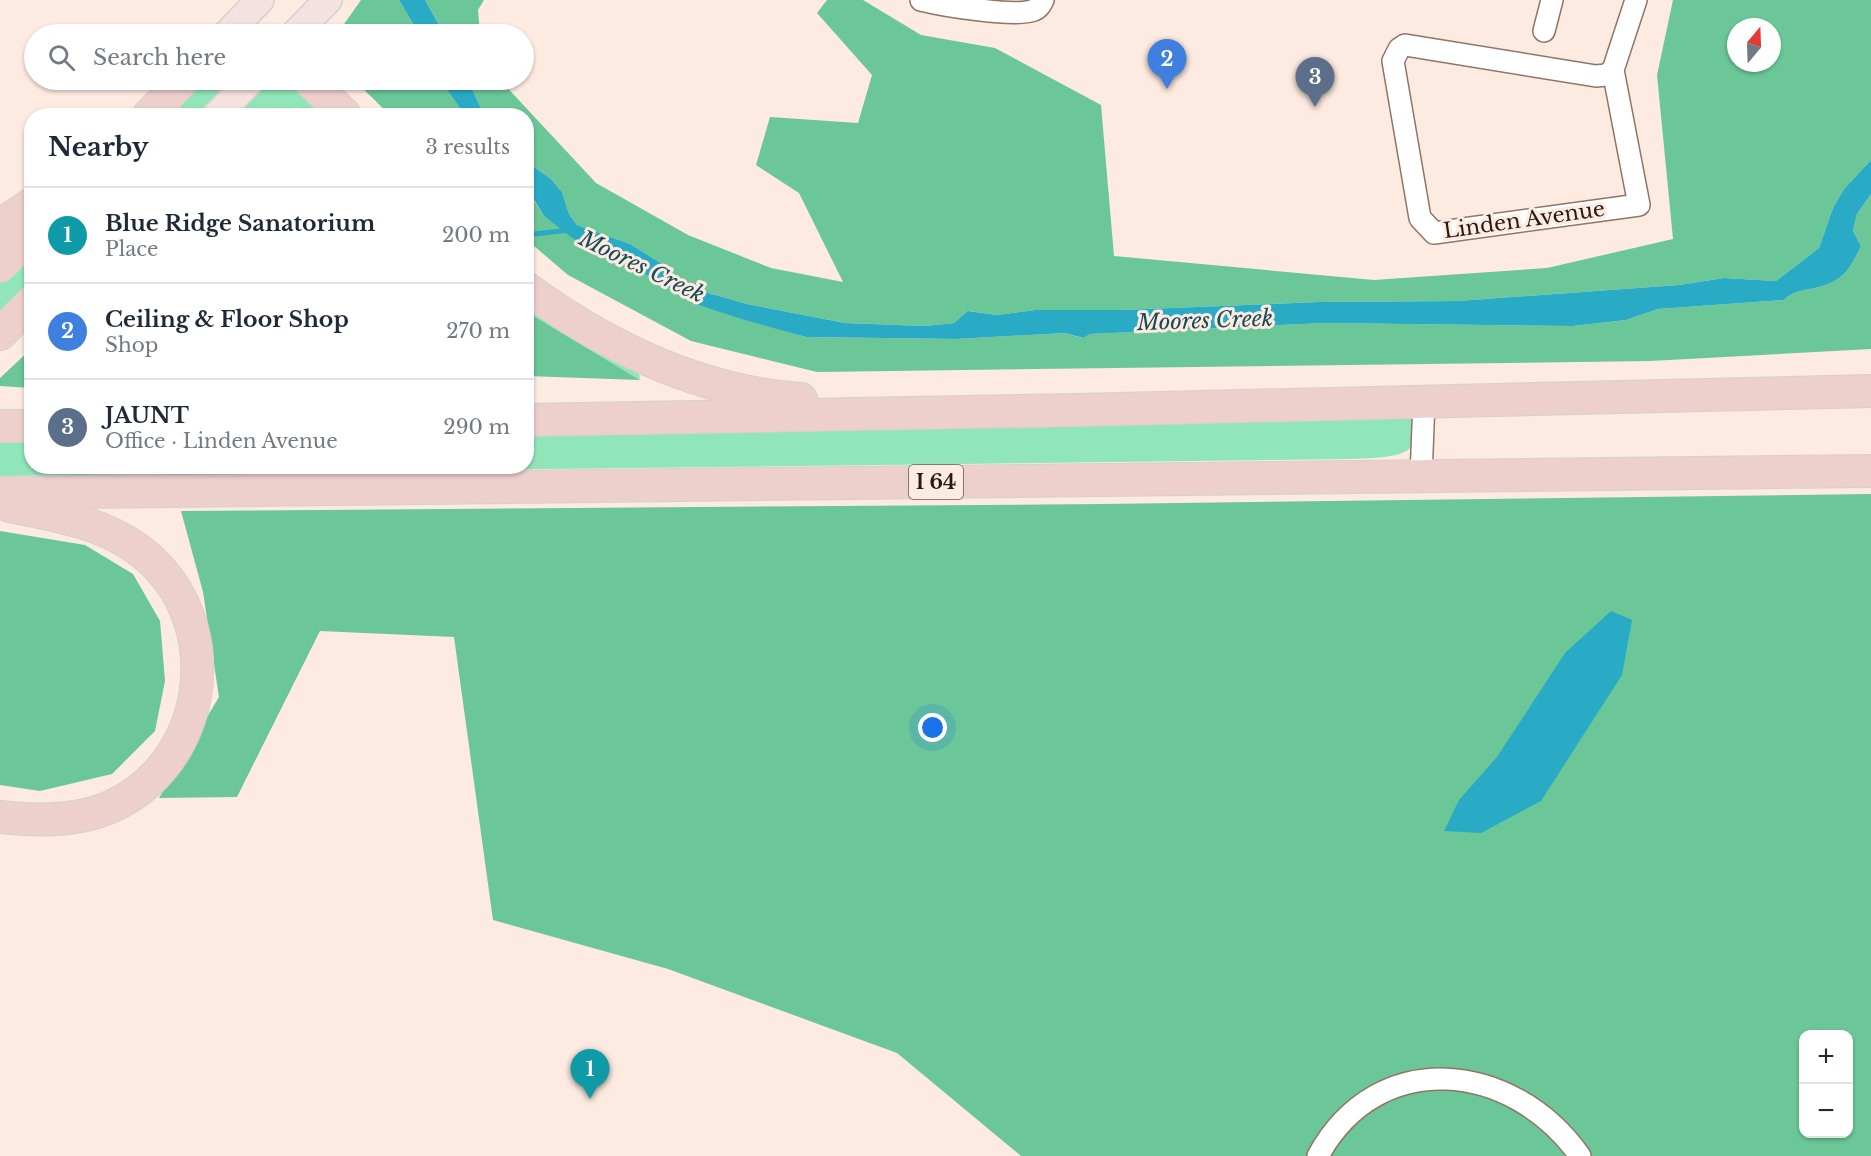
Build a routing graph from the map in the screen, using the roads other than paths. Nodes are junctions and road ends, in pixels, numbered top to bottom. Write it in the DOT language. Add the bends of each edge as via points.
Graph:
graph roads {
  1 [pos="260,0"];
  2 [pos="328,0"];
  3 [pos="921,0"];
  4 [pos="1043,0"];
  5 [pos="1552,0"];
  6 [pos="1636,0"];
  7 [pos="237,24"];
  8 [pos="305,24"];
  9 [pos="1544,31"];
  10 [pos="1613,70"];
  11 [pos="173,90"];
  12 [pos="241,90"];
  13 [pos="319,90"];
  14 [pos="156,108"];
  15 [pos="224,108"];
  16 [pos="338,108"];
  17 [pos="24,209"];
  18 [pos="0,225"];
  19 [pos="24,242"];
  20 [pos="0,266"];
  21 [pos="534,293"];
  22 [pos="24,310"];
  23 [pos="0,334"];
  24 [pos="1871,391"];
  25 [pos="1424,401"];
  26 [pos="1078,410"];
  27 [pos="534,420"];
  28 [pos="1871,471"];
  29 [pos="1421,477"];
  30 [pos="0,493"];
  31 [pos="0,504"];
  32 [pos="0,817"];
  33 [pos="1318,1156"];
  34 [pos="1580,1156"];
  1 -- 7 [label="main road"];
  2 -- 8 [label="main road"];
  3 -- 4 [label="street" via="981,10 1019,11 1034,10"];
  5 -- 9 [label="street"];
  6 -- 10 [label="street, Linden Avenue"];
  10 -- 10 [label="street, Linden Avenue" via="1596,76 1404,45 1399,49 1393,61 1420,218 1425,226 1434,233 1639,205"];
  11 -- 14 [label="highway"];
  12 -- 15 [label="main road"];
  13 -- 16 [label="highway"];
  17 -- 18 [label="highway"];
  19 -- 20 [label="highway"];
  21 -- 26 [label="highway" via="635,354 666,368 748,392 810,400"];
  22 -- 23 [label="highway"];
  24 -- 25 [label="highway"];
  25 -- 26 [label="highway"];
  25 -- 29 [label="street"];
  26 -- 27 [label="highway"];
  28 -- 29 [label="highway, I 64"];
  29 -- 30 [label="highway, I 64"];
  31 -- 32 [label="highway" via="95,526 151,560 184,606 192,624 198,663 196,699 188,725 173,754 147,785 92,813 58,819"];
  33 -- 34 [label="street" via="1349,1113 1368,1099 1404,1084 1437,1079 1479,1083 1508,1093 1550,1121"];
}
